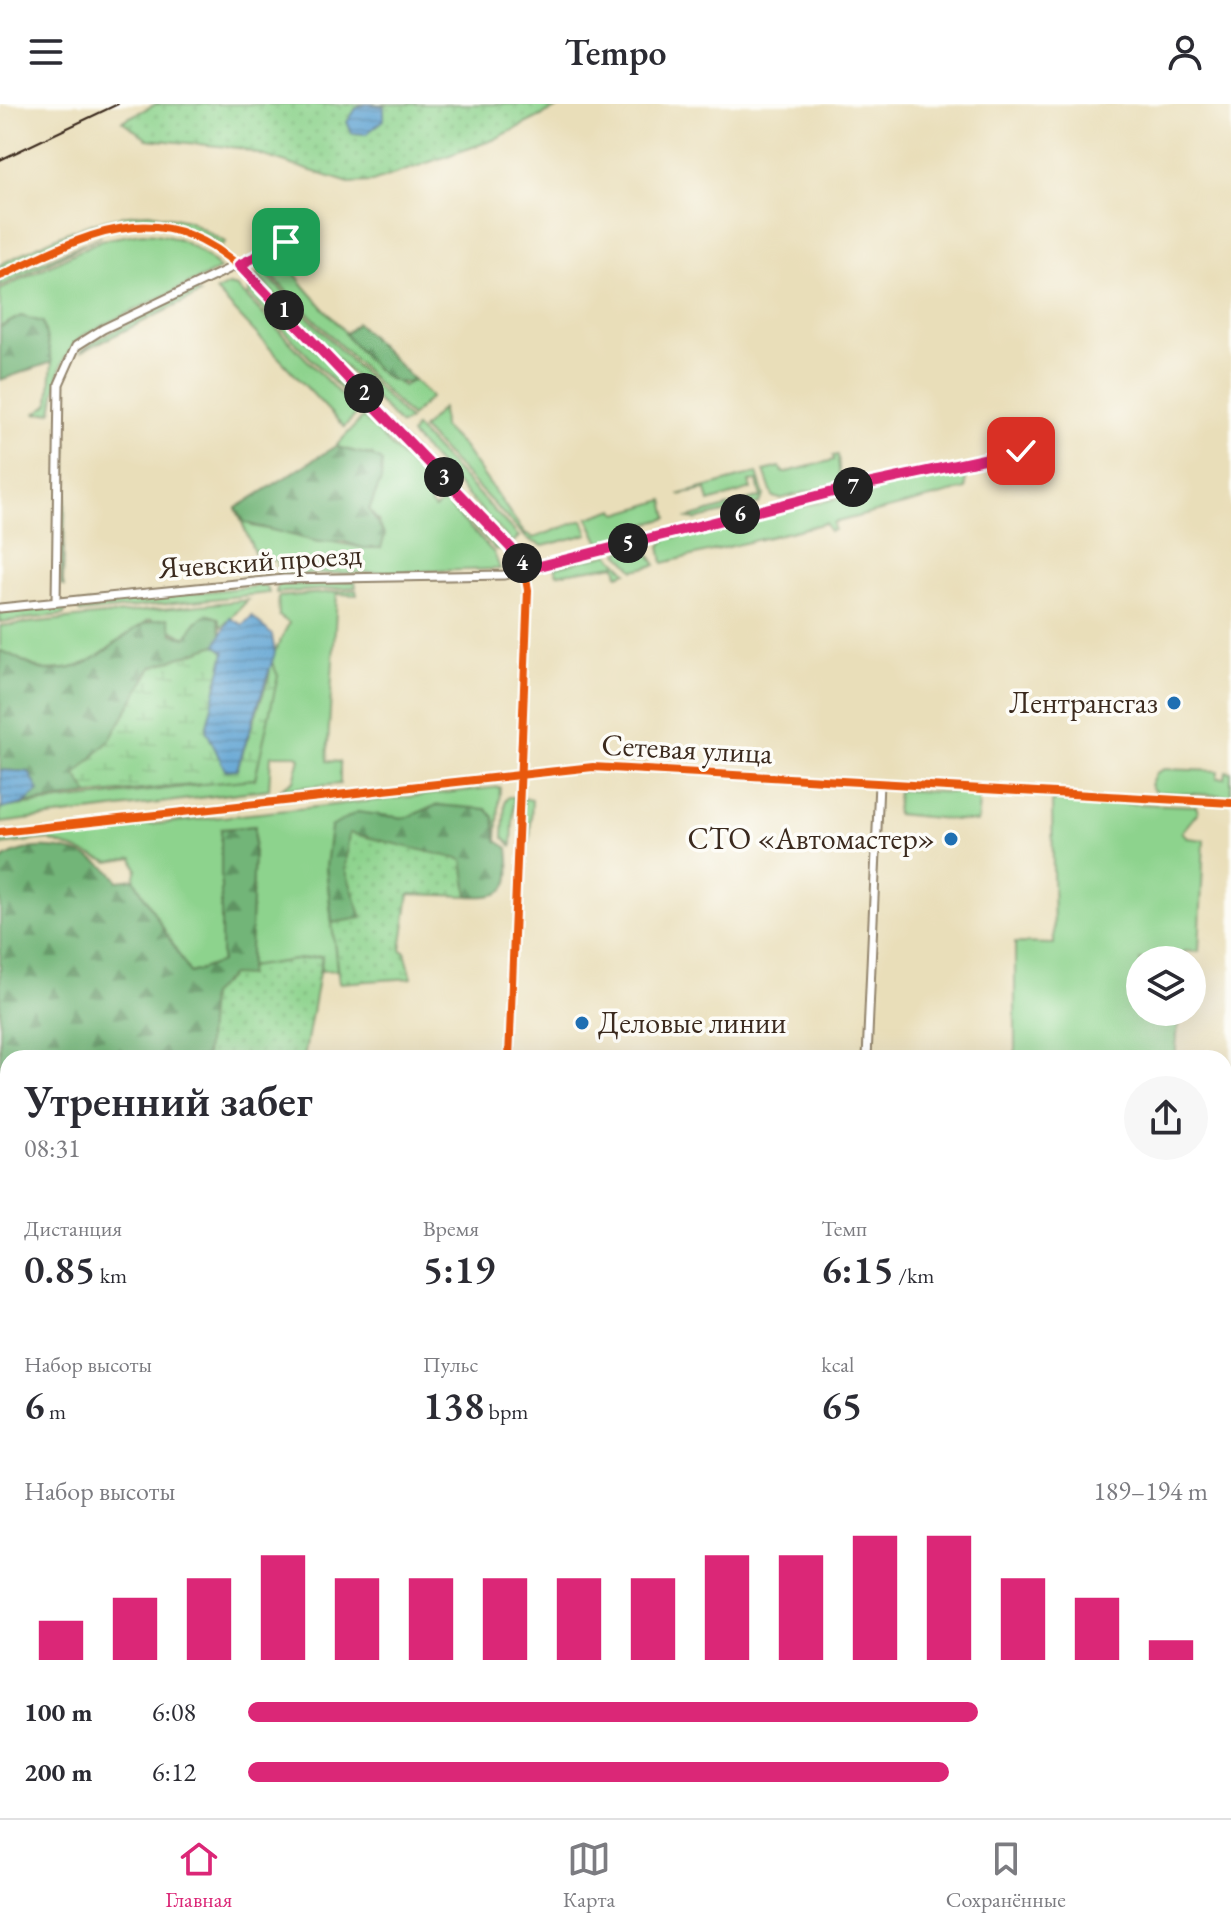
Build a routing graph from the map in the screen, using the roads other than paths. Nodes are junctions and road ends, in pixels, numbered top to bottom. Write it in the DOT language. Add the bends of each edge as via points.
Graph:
graph roads {
  1 [pos="300,235"];
  2 [pos="239,265"];
  3 [pos="0,276"];
  4 [pos="1021,451"];
  5 [pos="524,570"];
  6 [pos="56,602"];
  7 [pos="0,608"];
  8 [pos="520,774"];
  9 [pos="879,783"];
  10 [pos="1231,803"];
  11 [pos="0,832"];
  12 [pos="509,1050"];
  13 [pos="867,1050"];
  1 -- 2 [label="street"];
  2 -- 3 [label="street" via="185,231 132,225 70,243"];
  2 -- 5 [label="street" via="511,548"];
  2 -- 6 [label="street" via="103,329 70,356 58,398"];
  4 -- 5 [label="street, Ячевский проезд" via="834,491"];
  5 -- 6 [label="street, Ячевский проезд" via="504,575 284,579"];
  5 -- 8 [label="street" via="528,590"];
  6 -- 7 [label="street, Ячевский проезд"];
  8 -- 9 [label="street, Сетевая улица" via="605,767"];
  8 -- 11 [label="street, Сетевая улица"];
  8 -- 12 [label="street"];
  9 -- 10 [label="street, Сетевая улица"];
  9 -- 13 [label="street"];
}
